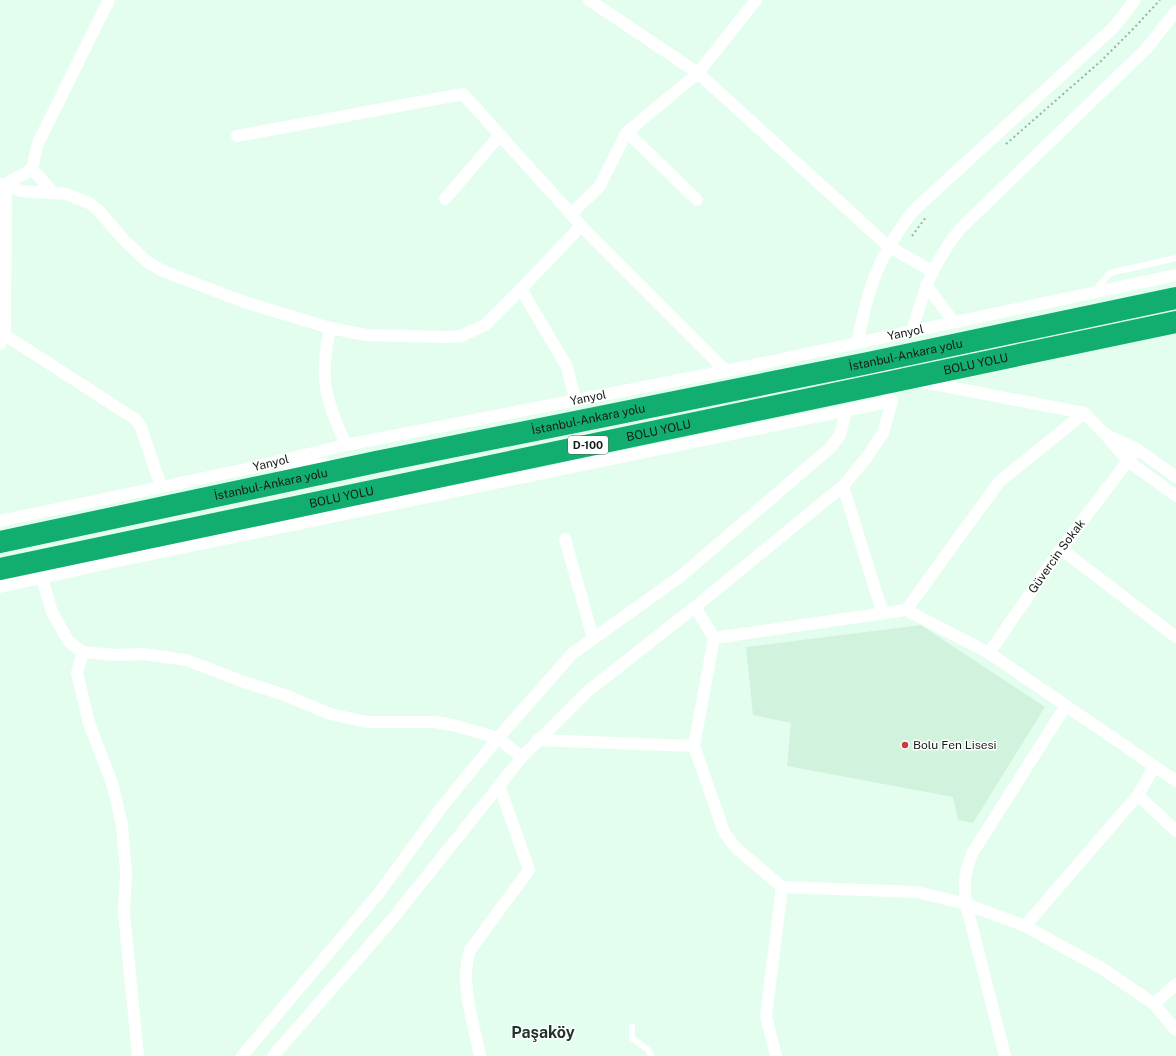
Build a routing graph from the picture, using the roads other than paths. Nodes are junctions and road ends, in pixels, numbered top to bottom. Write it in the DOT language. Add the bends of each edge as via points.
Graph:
graph roads {
  1 [pos="109,0"];
  2 [pos="589,0"];
  3 [pos="756,0"];
  4 [pos="1135,0"];
  5 [pos="1176,10"];
  6 [pos="698,73"];
  7 [pos="627,132"];
  8 [pos="500,135"];
  9 [pos="237,136"];
  10 [pos="32,169"];
  11 [pos="3,184"];
  12 [pos="53,192"];
  13 [pos="445,198"];
  14 [pos="697,200"];
  15 [pos="571,214"];
  16 [pos="581,226"];
  17 [pos="888,246"];
  18 [pos="1176,258"];
  19 [pos="932,271"];
  20 [pos="1176,275"];
  21 [pos="926,285"];
  22 [pos="521,289"];
  23 [pos="1092,294"];
  24 [pos="1176,298"];
  25 [pos="954,322"];
  26 [pos="1176,322"];
  27 [pos="1176,327"];
  28 [pos="330,328"];
  29 [pos="912,331"];
  30 [pos="3,339"];
  31 [pos="858,342"];
  32 [pos="726,371"];
  33 [pos="876,374"];
  34 [pos="575,399"];
  35 [pos="892,402"];
  36 [pos="846,411"];
  37 [pos="1084,413"];
  38 [pos="1106,435"];
  39 [pos="346,445"];
  40 [pos="1137,449"];
  41 [pos="1128,461"];
  42 [pos="376,462"];
  43 [pos="251,468"];
  44 [pos="1176,477"];
  45 [pos="162,486"];
  46 [pos="843,486"];
  47 [pos="1176,496"];
  48 [pos="0,521"];
  49 [pos="565,538"];
  50 [pos="0,542"];
  51 [pos="1061,549"];
  52 [pos="116,552"];
  53 [pos="0,569"];
  54 [pos="42,578"];
  55 [pos="0,587"];
  56 [pos="695,607"];
  57 [pos="906,610"];
  58 [pos="883,614"];
  59 [pos="1176,637"];
  60 [pos="593,638"];
  61 [pos="714,638"];
  62 [pos="83,652"];
  63 [pos="989,653"];
  64 [pos="1065,706"];
  65 [pos="498,738"];
  66 [pos="537,740"];
  67 [pos="694,746"];
  68 [pos="522,756"];
  69 [pos="1154,767"];
  70 [pos="1176,782"];
  71 [pos="499,785"];
  72 [pos="1138,795"];
  73 [pos="1176,831"];
  74 [pos="782,888"];
  75 [pos="966,904"];
  76 [pos="1025,926"];
  77 [pos="1176,984"];
  78 [pos="1154,1004"];
  79 [pos="632,1027"];
  80 [pos="1176,1030"];
  81 [pos="138,1056"];
  82 [pos="242,1056"];
  83 [pos="273,1056"];
  84 [pos="480,1056"];
  85 [pos="651,1056"];
  86 [pos="776,1056"];
  87 [pos="1005,1056"];
  1 -- 10 [label="street" via="38,143"];
  2 -- 6 [label="street"];
  3 -- 6 [label="street"];
  4 -- 17 [label="street" via="1113,28 913,210"];
  5 -- 19 [label="street" via="1147,48 960,229 946,246"];
  6 -- 7 [label="street"];
  6 -- 17 [label="street"];
  7 -- 14 [label="street"];
  7 -- 15 [label="street" via="599,186"];
  8 -- 9 [label="street" via="463,94"];
  8 -- 13 [label="street"];
  8 -- 15 [label="street"];
  10 -- 11 [label="street"];
  10 -- 12 [label="street"];
  11 -- 12 [label="street" via="21,191"];
  11 -- 30 [label="street"];
  12 -- 28 [label="street" via="91,204 146,261 163,271 244,302"];
  15 -- 16 [label="street"];
  16 -- 22 [label="street"];
  16 -- 32 [label="street"];
  17 -- 19 [label="street"];
  17 -- 31 [label="street" via="867,296"];
  18 -- 23 [label="lane" via="1110,273"];
  19 -- 21 [label="street"];
  20 -- 23 [label="street, Yanyol"];
  21 -- 25 [label="street"];
  21 -- 29 [label="street"];
  22 -- 28 [label="street" via="485,325 461,336 375,336"];
  22 -- 34 [label="street" via="567,367"];
  23 -- 25 [label="street, Yanyol"];
  24 -- 42 [label="highway, İstanbul-Ankara yolu / D-100"];
  25 -- 29 [label="street, Yanyol"];
  26 -- 52 [label="highway, BOLU YOLU / D-100"];
  27 -- 33 [label="street"];
  28 -- 39 [label="street" via="324,366 326,395"];
  29 -- 31 [label="street, Yanyol"];
  30 -- 45 [label="street" via="135,419 140,426"];
  31 -- 32 [label="street, Yanyol"];
  32 -- 34 [label="street, Yanyol"];
  33 -- 35 [label="street"];
  33 -- 37 [label="street"];
  34 -- 39 [label="street, Yanyol"];
  35 -- 36 [label="street"];
  35 -- 46 [label="street" via="883,433"];
  36 -- 52 [label="street"];
  36 -- 60 [label="street" via="840,435 830,448 681,576"];
  37 -- 38 [label="street"];
  37 -- 57 [label="street" via="999,482"];
  38 -- 40 [label="street"];
  38 -- 41 [label="street"];
  39 -- 43 [label="street, Yanyol"];
  40 -- 41 [label="street, Güvercin Sokak"];
  40 -- 44 [label="street"];
  41 -- 47 [label="street"];
  41 -- 51 [label="street, Güvercin Sokak"];
  42 -- 43 [label="street"];
  42 -- 50 [label="highway, İstanbul-Ankara yolu / D-100"];
  43 -- 45 [label="street, Yanyol"];
  45 -- 48 [label="street, Yanyol"];
  46 -- 56 [label="street"];
  46 -- 58 [label="street"];
  49 -- 60 [label="street"];
  51 -- 59 [label="street"];
  51 -- 63 [label="street, Güvercin Sokak"];
  52 -- 53 [label="highway, BOLU YOLU / D-100"];
  52 -- 54 [label="street"];
  54 -- 55 [label="street"];
  54 -- 62 [label="street" via="58,624 69,642"];
  56 -- 61 [label="street"];
  56 -- 66 [label="street" via="588,691"];
  57 -- 58 [label="street"];
  57 -- 63 [label="street"];
  58 -- 61 [label="street"];
  60 -- 65 [label="street" via="572,654"];
  61 -- 67 [label="street"];
  62 -- 65 [label="street" via="115,656 143,654 186,660 349,719 367,722 435,722"];
  62 -- 81 [label="street" via="77,672 89,723 112,783 122,825 126,872 124,913"];
  63 -- 64 [label="street"];
  64 -- 69 [label="street"];
  64 -- 75 [label="street" via="973,852 966,868"];
  65 -- 68 [label="street"];
  65 -- 82 [label="street" via="441,808 378,893"];
  66 -- 67 [label="street"];
  66 -- 68 [label="street"];
  67 -- 74 [label="street" via="724,832 736,848"];
  68 -- 71 [label="street"];
  69 -- 70 [label="street"];
  69 -- 72 [label="street"];
  71 -- 83 [label="street" via="390,922"];
  71 -- 84 [label="street" via="529,870 470,950 466,962 465,981"];
  72 -- 73 [label="street"];
  72 -- 76 [label="street"];
  74 -- 75 [label="street" via="916,892"];
  74 -- 86 [label="street" via="766,1016"];
  75 -- 76 [label="street"];
  75 -- 87 [label="street"];
  76 -- 78 [label="street" via="1103,969"];
  77 -- 78 [label="street"];
  78 -- 80 [label="street"];
  79 -- 85 [label="lane" via="632,1038 648,1050"];
}
